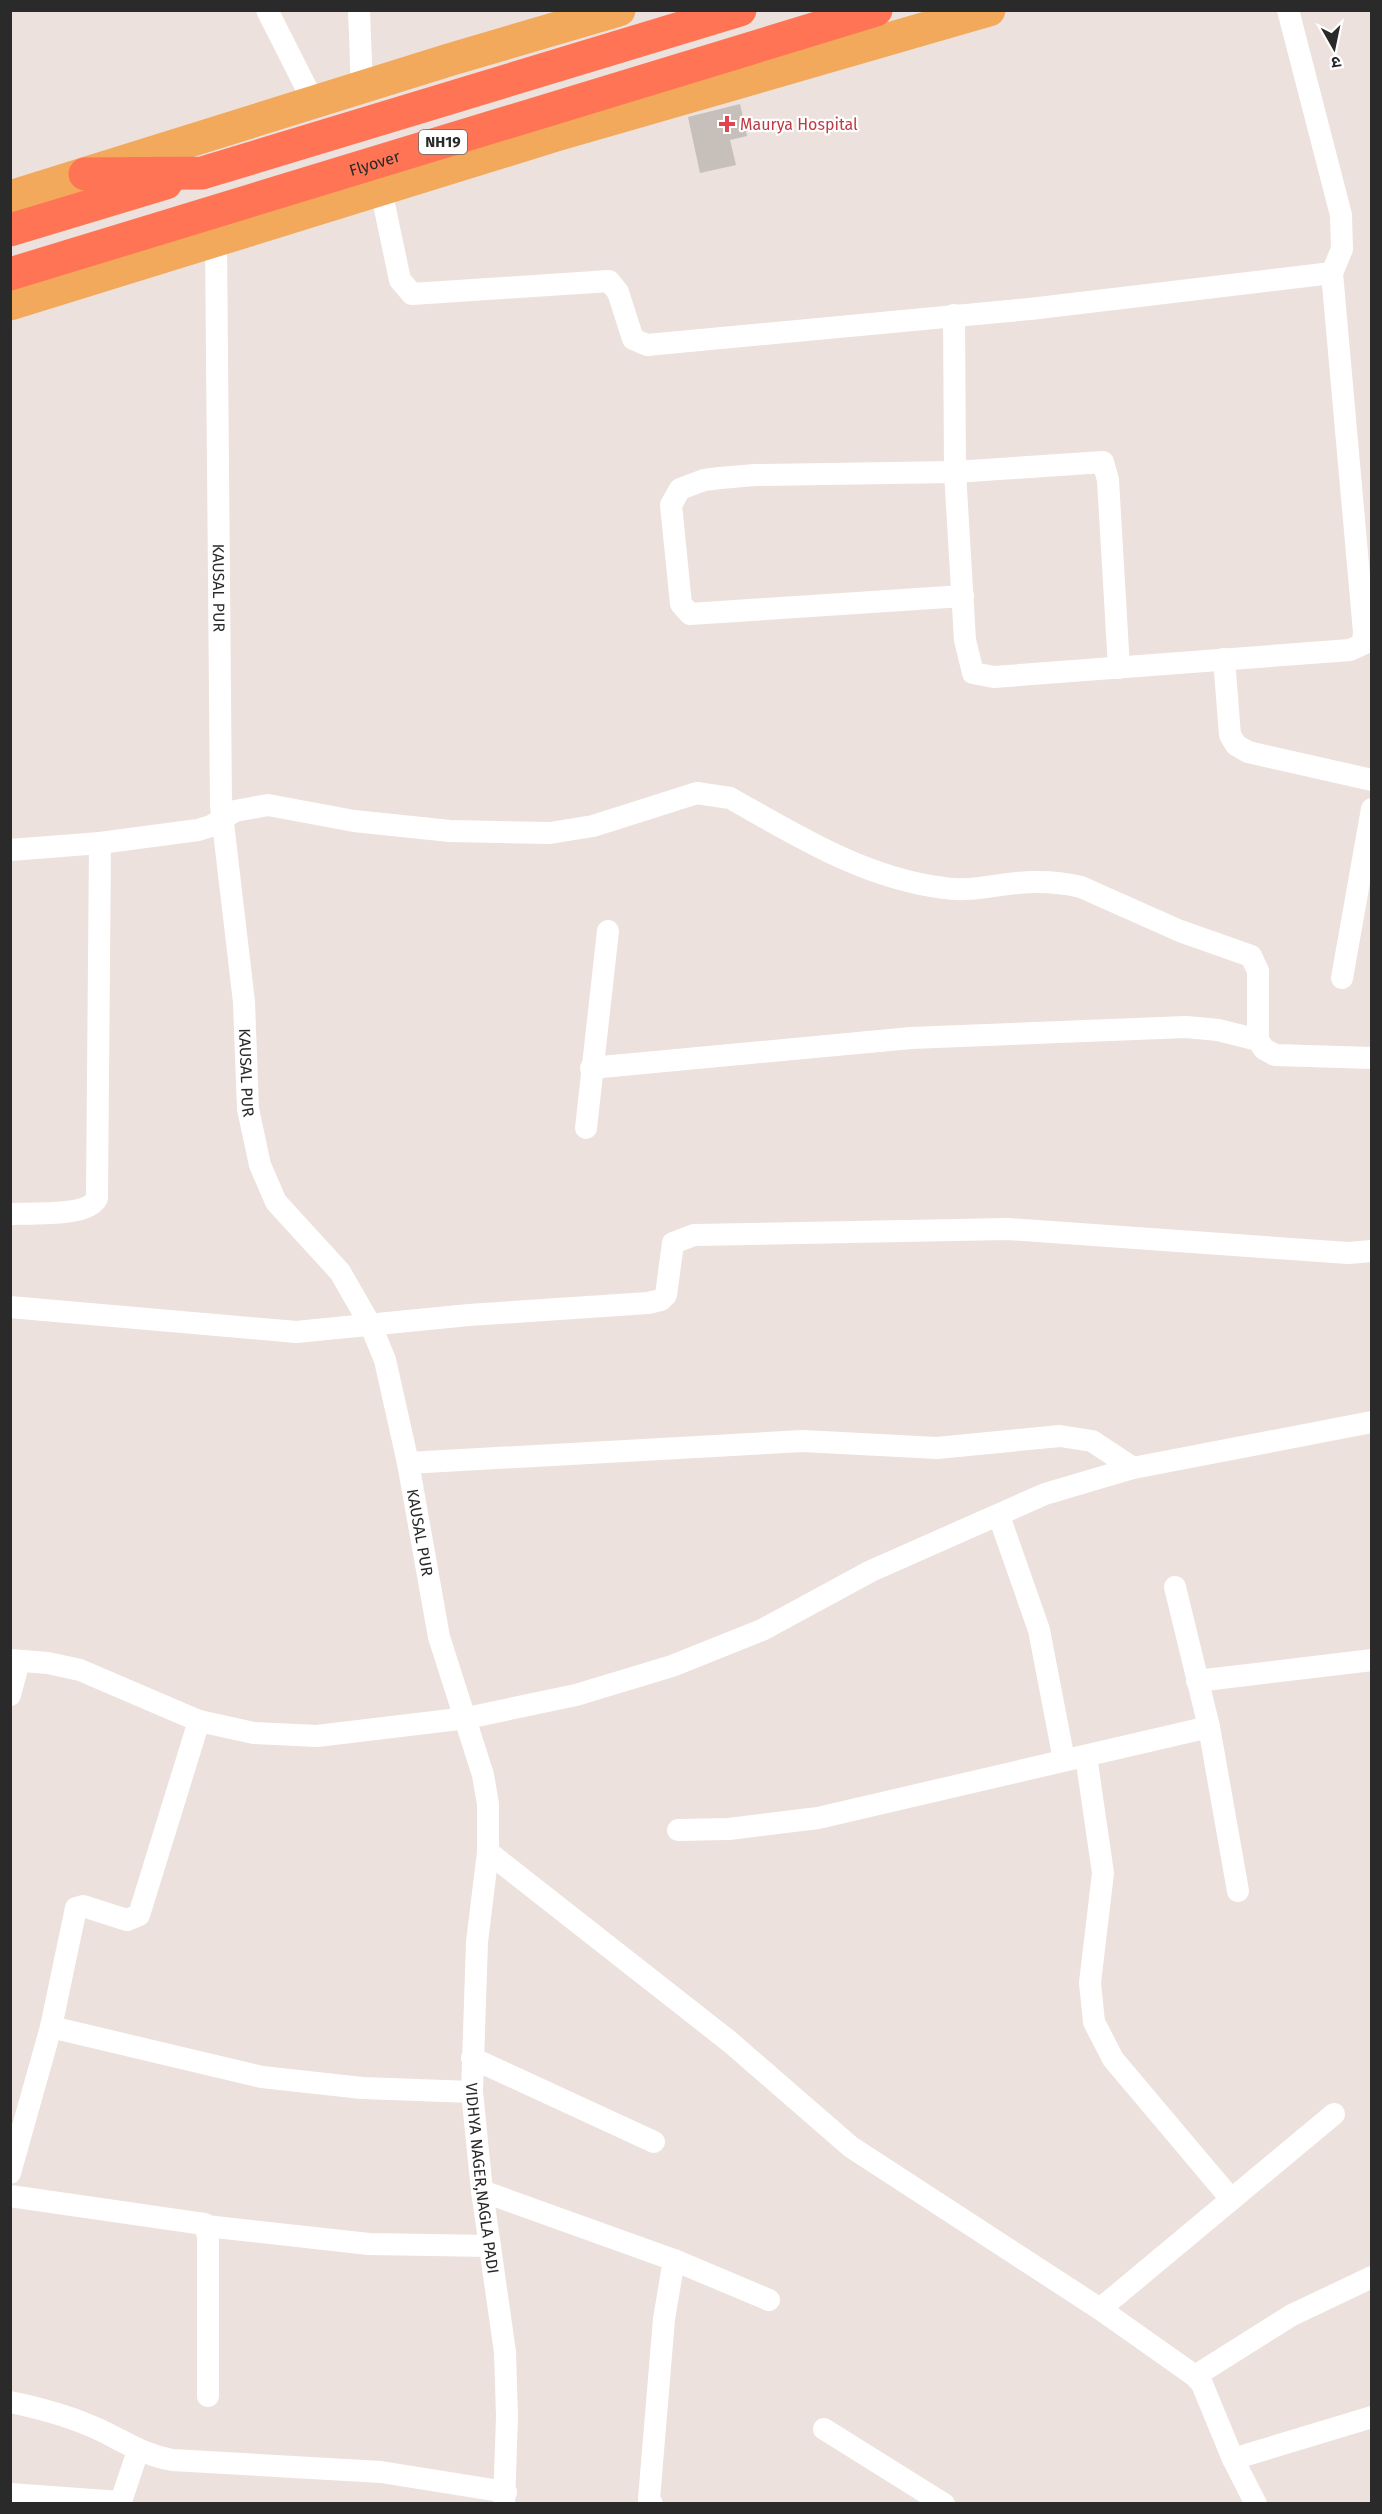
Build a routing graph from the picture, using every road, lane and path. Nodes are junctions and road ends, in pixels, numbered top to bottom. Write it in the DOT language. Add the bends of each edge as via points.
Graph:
graph roads {
  1 [pos="267,10"];
  2 [pos="359,10"];
  3 [pos="619,10"];
  4 [pos="740,10"];
  5 [pos="876,10"];
  6 [pos="989,10"];
  7 [pos="1288,10"];
  8 [pos="362,89"];
  9 [pos="314,103"];
  10 [pos="202,173"];
  11 [pos="85,174"];
  12 [pos="381,190"];
  13 [pos="10,197"];
  14 [pos="10,230"];
  15 [pos="216,242"];
  16 [pos="1332,273"];
  17 [pos="10,274"];
  18 [pos="10,304"];
  19 [pos="954,315"];
  20 [pos="955,472"];
  21 [pos="963,597"];
  22 [pos="1224,659"];
  23 [pos="1119,668"];
  24 [pos="1371,780"];
  25 [pos="1371,809"];
  26 [pos="222,820"];
  27 [pos="100,843"];
  28 [pos="10,850"];
  29 [pos="608,930"];
  30 [pos="1342,978"];
  31 [pos="1258,1040"];
  32 [pos="1371,1058"];
  33 [pos="591,1068"];
  34 [pos="586,1128"];
  35 [pos="10,1214"];
  36 [pos="1371,1251"];
  37 [pos="10,1307"];
  38 [pos="371,1326"];
  39 [pos="1371,1422"];
  40 [pos="408,1463"];
  41 [pos="1133,1468"];
  42 [pos="999,1516"];
  43 [pos="1175,1587"];
  44 [pos="15,1660"];
  45 [pos="1371,1660"];
  46 [pos="1197,1681"];
  47 [pos="10,1695"];
  48 [pos="467,1718"];
  49 [pos="199,1721"];
  50 [pos="1209,1727"];
  51 [pos="1075,1758"];
  52 [pos="678,1830"];
  53 [pos="488,1852"];
  54 [pos="1238,1891"];
  55 [pos="51,2027"];
  56 [pos="472,2058"];
  57 [pos="472,2092"];
  58 [pos="1334,2114"];
  59 [pos="654,2142"];
  60 [pos="10,2173"];
  61 [pos="482,2191"];
  62 [pos="10,2196"];
  63 [pos="1231,2199"];
  64 [pos="206,2226"];
  65 [pos="490,2246"];
  66 [pos="674,2260"];
  67 [pos="1371,2277"];
  68 [pos="769,2300"];
  69 [pos="1100,2309"];
  70 [pos="1196,2376"];
  71 [pos="208,2396"];
  72 [pos="10,2402"];
  73 [pos="1371,2417"];
  74 [pos="824,2428"];
  75 [pos="138,2451"];
  76 [pos="1233,2459"];
  77 [pos="10,2494"];
  78 [pos="505,2498"];
  79 [pos="120,2503"];
  80 [pos="651,2503"];
  81 [pos="944,2504"];
  82 [pos="1256,2504"];
  1 -- 9 [label="street"];
  2 -- 8 [label="street"];
  3 -- 8 [label="main road"];
  4 -- 10 [label="highway, NH19"];
  5 -- 17 [label="highway, Flyover / NH19"];
  6 -- 12 [label="main road" via="556,135"];
  7 -- 16 [label="street" via="1341,215 1342,249"];
  8 -- 9 [label="main road"];
  9 -- 11 [label="main road"];
  10 -- 11 [label="highway"];
  10 -- 14 [label="highway, NH19"];
  11 -- 13 [label="main road"];
  12 -- 15 [label="main road"];
  12 -- 19 [label="street" via="400,280 412,294 609,281 618,292 633,339 647,345"];
  15 -- 18 [label="main road"];
  15 -- 26 [label="street, KAUSAL PUR"];
  16 -- 19 [label="street"];
  16 -- 22 [label="street" via="1363,644 1350,650"];
  19 -- 20 [label="street"];
  20 -- 21 [label="street"];
  20 -- 21 [label="street" via="720,478 680,489 671,505 681,604 690,614"];
  20 -- 23 [label="street" via="1100,461 1105,464"];
  21 -- 23 [label="street" via="970,669 978,676"];
  22 -- 23 [label="street"];
  22 -- 24 [label="street" via="1230,735 1236,745 1248,752"];
  25 -- 30 [label="street"];
  26 -- 27 [label="street" via="198,830"];
  26 -- 31 [label="street" via="245,807 268,805 354,821 450,831 550,833 593,826 697,793 718,794 835,856 899,879 959,889 1034,882 1067,884 1180,931 1247,953 1258,971"];
  26 -- 38 [label="street, KAUSAL PUR" via="244,1002 248,1109 260,1165 276,1202 340,1272"];
  27 -- 28 [label="street"];
  27 -- 35 [label="street" via="97,1198 92,1206 77,1211"];
  29 -- 33 [label="street"];
  31 -- 32 [label="street" via="1275,1055"];
  31 -- 33 [label="street" via="1204,1027 911,1038"];
  33 -- 34 [label="street"];
  36 -- 38 [label="street" via="1348,1253 1008,1229 694,1235 671,1245 666,1295 656,1302"];
  37 -- 38 [label="street" via="283,1332"];
  38 -- 40 [label="street, KAUSAL PUR" via="390,1377"];
  39 -- 41 [label="street"];
  40 -- 41 [label="street" via="803,1442 937,1448 1060,1436 1092,1441"];
  40 -- 48 [label="street, KAUSAL PUR" via="439,1636"];
  41 -- 42 [label="street" via="1045,1494"];
  42 -- 48 [label="street" via="871,1571 762,1630 672,1666 576,1695"];
  42 -- 51 [label="street" via="1040,1630"];
  43 -- 46 [label="street"];
  44 -- 47 [label="street"];
  44 -- 49 [label="street" via="80,1670"];
  45 -- 46 [label="street"];
  46 -- 50 [label="street"];
  48 -- 49 [label="street" via="293,1737"];
  48 -- 53 [label="street, KAUSAL PUR" via="488,1804"];
  49 -- 55 [label="street" via="142,1911 128,1920 83,1906 76,1908"];
  50 -- 51 [label="street"];
  50 -- 54 [label="street"];
  51 -- 52 [label="street" via="818,1818 729,1829"];
  51 -- 63 [label="street" via="1103,1873 1090,1983 1094,2022 1113,2059"];
  53 -- 56 [label="street, VIDHYA NAGER,NAGLA PADI" via="477,1942"];
  53 -- 69 [label="street" via="748,2056 851,2147"];
  55 -- 57 [label="street" via="262,2077 362,2088"];
  55 -- 60 [label="street"];
  56 -- 57 [label="street, VIDHYA NAGER,NAGLA PADI"];
  56 -- 59 [label="street"];
  57 -- 61 [label="street, VIDHYA NAGER,NAGLA PADI"];
  58 -- 63 [label="street"];
  61 -- 65 [label="street, VIDHYA NAGER,NAGLA PADI"];
  61 -- 66 [label="street"];
  62 -- 64 [label="street"];
  63 -- 69 [label="street"];
  64 -- 65 [label="street" via="369,2244"];
  64 -- 71 [label="street"];
  65 -- 78 [label="street, VIDHYA NAGER,NAGLA PADI" via="505,2352"];
  66 -- 68 [label="street"];
  66 -- 80 [label="street" via="664,2319"];
  67 -- 70 [label="street" via="1292,2315"];
  69 -- 70 [label="street"];
  70 -- 76 [label="street" via="1208,2394"];
  72 -- 75 [label="street" via="99,2430"];
  73 -- 76 [label="street"];
  74 -- 81 [label="street"];
  75 -- 78 [label="street" via="172,2460 381,2472"];
  75 -- 79 [label="street"];
  76 -- 82 [label="street"];
  77 -- 79 [label="street"];
}
